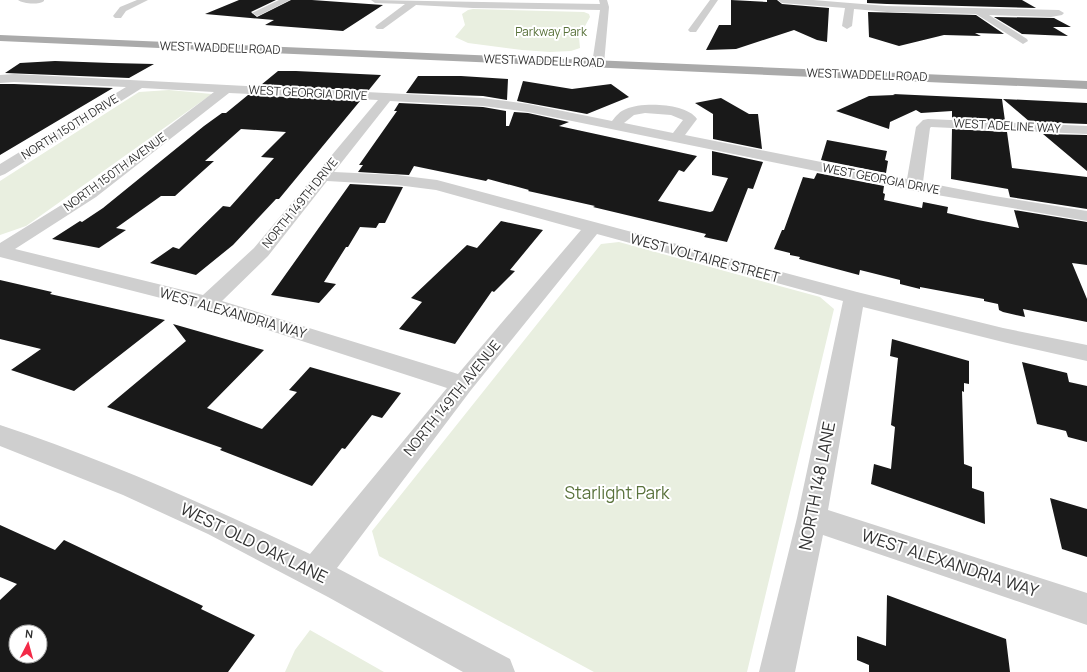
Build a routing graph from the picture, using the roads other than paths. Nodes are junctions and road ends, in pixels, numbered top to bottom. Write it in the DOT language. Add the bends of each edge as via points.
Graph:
graph roads {
  1 [pos="22,0"];
  2 [pos="144,0"];
  3 [pos="286,0"];
  4 [pos="375,0"];
  5 [pos="714,0"];
  6 [pos="782,0"];
  7 [pos="40,1"];
  8 [pos="414,2"];
  9 [pos="532,3"];
  10 [pos="604,4"];
  11 [pos="1045,4"];
  12 [pos="850,6"];
  13 [pos="978,12"];
  14 [pos="257,13"];
  15 [pos="118,16"];
  16 [pos="848,26"];
  17 [pos="380,27"];
  18 [pos="693,30"];
  19 [pos="0,38"];
  20 [pos="1023,41"];
  21 [pos="598,64"];
  22 [pos="0,79"];
  23 [pos="140,84"];
  24 [pos="1087,85"];
  25 [pos="227,88"];
  26 [pos="387,97"];
  27 [pos="615,125"];
  28 [pos="1087,130"];
  29 [pos="676,138"];
  30 [pos="0,171"];
  31 [pos="322,176"];
  32 [pos="914,186"];
  33 [pos="1087,216"];
  34 [pos="593,227"];
  35 [pos="0,251"];
  36 [pos="854,298"];
  37 [pos="207,303"];
  38 [pos="1087,353"];
  39 [pos="462,384"];
  40 [pos="0,435"];
  41 [pos="812,518"];
  42 [pos="315,572"];
  43 [pos="1087,609"];
  44 [pos="485,669"];
  45 [pos="777,672"];
  1 -- 7 [label="street"];
  2 -- 15 [label="street" via="123,9"];
  3 -- 14 [label="street"];
  4 -- 8 [label="street"];
  5 -- 18 [label="street"];
  6 -- 12 [label="street"];
  8 -- 9 [label="street"];
  8 -- 17 [label="street"];
  9 -- 10 [label="street"];
  10 -- 21 [label="street"];
  11 -- 13 [label="street" via="1059,10 1059,13"];
  12 -- 13 [label="street"];
  12 -- 16 [label="street"];
  13 -- 20 [label="street"];
  19 -- 21 [label="main road, WEST WADDELL ROAD"];
  21 -- 24 [label="main road, WEST WADDELL ROAD"];
  22 -- 23 [label="street, WEST GEORGIA DRIVE"];
  23 -- 25 [label="street, WEST GEORGIA DRIVE"];
  23 -- 30 [label="street, NORTH 150TH DRIVE"];
  25 -- 26 [label="street, WEST GEORGIA DRIVE"];
  25 -- 35 [label="street, NORTH 150TH AVENUE" via="90,194"];
  26 -- 27 [label="street, WEST GEORGIA DRIVE" via="483,102"];
  26 -- 31 [label="street, NORTH 149TH DRIVE"];
  27 -- 29 [label="street, WEST GEORGIA DRIVE"];
  27 -- 29 [label="street" via="632,111 678,112 690,119"];
  28 -- 32 [label="street, WEST ADELINE WAY" via="928,122 923,127"];
  29 -- 32 [label="street, WEST GEORGIA DRIVE"];
  31 -- 34 [label="street, WEST VOLTAIRE STREET" via="437,185"];
  31 -- 37 [label="street, NORTH 149TH DRIVE" via="260,252"];
  32 -- 33 [label="street, WEST GEORGIA DRIVE"];
  34 -- 36 [label="street, WEST VOLTAIRE STREET"];
  34 -- 39 [label="street, NORTH 149TH AVENUE"];
  35 -- 37 [label="street, WEST ALEXANDRIA WAY"];
  36 -- 38 [label="street, WEST VOLTAIRE STREET"];
  36 -- 41 [label="street, NORTH 148 LANE"];
  37 -- 39 [label="street, WEST ALEXANDRIA WAY"];
  39 -- 42 [label="street, NORTH 149TH AVENUE"];
  40 -- 42 [label="street, WEST OLD OAK LANE" via="93,470 177,506"];
  41 -- 43 [label="street, WEST ALEXANDRIA WAY"];
  41 -- 45 [label="street, NORTH 148 LANE"];
  42 -- 44 [label="street, WEST OLD OAK LANE"];
}
